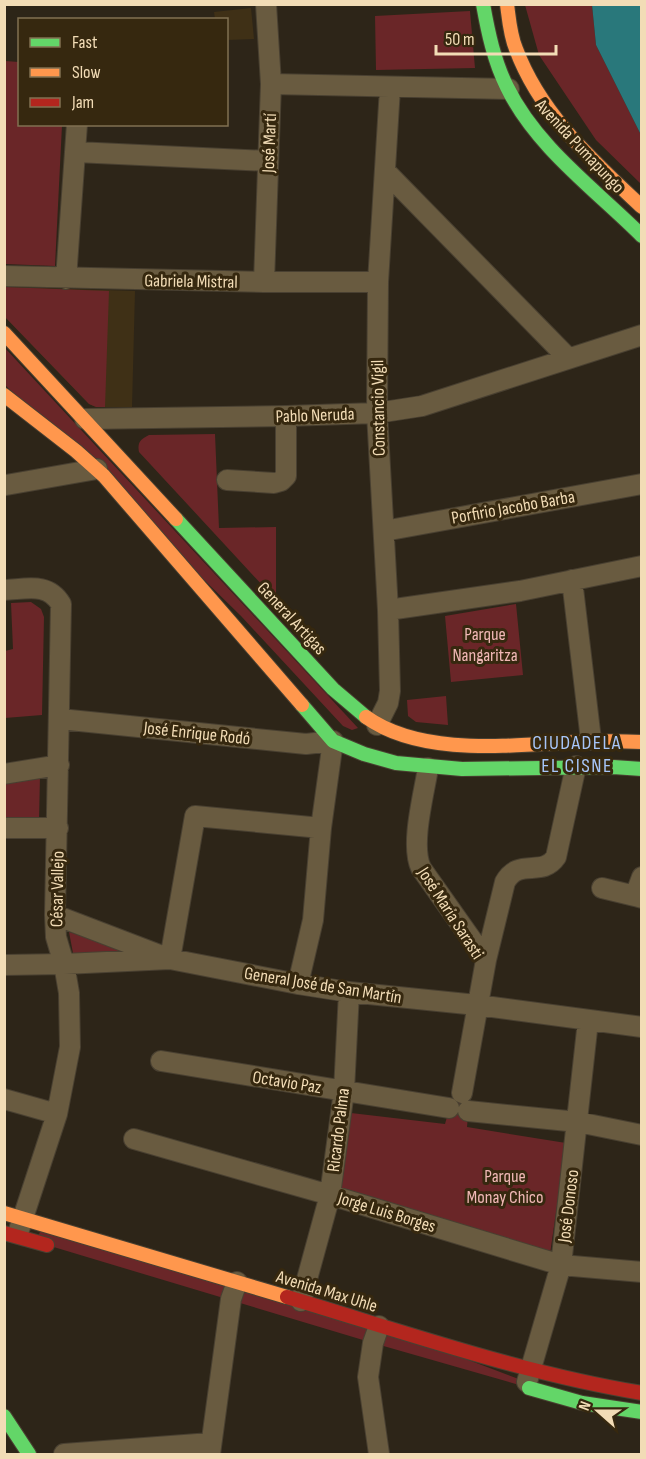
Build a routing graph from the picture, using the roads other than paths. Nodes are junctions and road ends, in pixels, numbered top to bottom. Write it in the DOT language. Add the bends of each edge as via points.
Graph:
graph roads {
  1 [pos="266,4"];
  2 [pos="483,4"];
  3 [pos="507,4"];
  4 [pos="271,84"];
  5 [pos="390,88"];
  6 [pos="509,89"];
  7 [pos="77,126"];
  8 [pos="76,152"];
  9 [pos="268,161"];
  10 [pos="386,172"];
  11 [pos="642,207"];
  12 [pos="642,236"];
  13 [pos="4,276"];
  14 [pos="66,279"];
  15 [pos="264,282"];
  16 [pos="378,282"];
  17 [pos="4,333"];
  18 [pos="642,335"];
  19 [pos="568,358"];
  20 [pos="4,395"];
  21 [pos="377,412"];
  22 [pos="286,416"];
  23 [pos="85,419"];
  24 [pos="98,469"];
  25 [pos="227,480"];
  26 [pos="6,485"];
  27 [pos="641,488"];
  28 [pos="384,531"];
  29 [pos="642,566"];
  30 [pos="572,580"];
  31 [pos="4,591"];
  32 [pos="388,610"];
  33 [pos="60,719"];
  34 [pos="366,729"];
  35 [pos="591,740"];
  36 [pos="333,741"];
  37 [pos="642,742"];
  38 [pos="59,765"];
  39 [pos="576,766"];
  40 [pos="428,768"];
  41 [pos="642,769"];
  42 [pos="4,774"];
  43 [pos="4,828"];
  44 [pos="58,828"];
  45 [pos="321,828"];
  46 [pos="642,877"];
  47 [pos="602,888"];
  48 [pos="638,897"];
  49 [pos="55,915"];
  50 [pos="170,958"];
  51 [pos="486,960"];
  52 [pos="4,964"];
  53 [pos="64,964"];
  54 [pos="297,984"];
  55 [pos="349,992"];
  56 [pos="477,1005"];
  57 [pos="588,1022"];
  58 [pos="642,1027"];
  59 [pos="161,1061"];
  60 [pos="344,1091"];
  61 [pos="4,1100"];
  62 [pos="460,1104"];
  63 [pos="57,1114"];
  64 [pos="578,1122"];
  65 [pos="642,1135"];
  66 [pos="134,1139"];
  67 [pos="330,1195"];
  68 [pos="11,1228"];
  69 [pos="60,1248"];
  70 [pos="561,1265"];
  71 [pos="642,1272"];
  72 [pos="233,1295"];
  73 [pos="301,1301"];
  74 [pos="375,1338"];
  75 [pos="524,1380"];
  76 [pos="642,1393"];
  77 [pos="642,1412"];
  78 [pos="4,1416"];
  79 [pos="210,1449"];
  80 [pos="29,1455"];
  81 [pos="64,1455"];
  82 [pos="379,1455"];
  1 -- 4 [label="street, José Martí"];
  2 -- 6 [label="street, Avenida Pumapungo" via="498,68"];
  3 -- 11 [label="street, Avenida Pumapungo" via="515,49 538,94 562,126"];
  4 -- 5 [label="street"];
  4 -- 9 [label="street, José Martí"];
  5 -- 6 [label="street"];
  5 -- 10 [label="street, Constancio Vigil"];
  6 -- 12 [label="street, Avenida Pumapungo" via="537,132"];
  7 -- 8 [label="street"];
  8 -- 9 [label="street"];
  8 -- 14 [label="street"];
  9 -- 15 [label="street, José Martí"];
  10 -- 16 [label="street, Constancio Vigil"];
  10 -- 19 [label="street"];
  13 -- 14 [label="street, Gabriela Mistral"];
  14 -- 15 [label="street, Gabriela Mistral"];
  15 -- 16 [label="street, Gabriela Mistral"];
  16 -- 21 [label="street, Constancio Vigil"];
  17 -- 23 [label="street, General Artigas"];
  18 -- 19 [label="street, Pablo Neruda"];
  19 -- 21 [label="street, Pablo Neruda" via="422,406"];
  20 -- 24 [label="street"];
  21 -- 22 [label="street, Pablo Neruda"];
  21 -- 28 [label="street, Constancio Vigil"];
  22 -- 23 [label="street, Pablo Neruda"];
  22 -- 25 [label="street" via="286,476 274,483"];
  23 -- 34 [label="street, General Artigas"];
  24 -- 26 [label="street"];
  24 -- 36 [label="street"];
  27 -- 28 [label="street, Porfirio Jacobo Barba"];
  28 -- 32 [label="street, Constancio Vigil"];
  29 -- 30 [label="street"];
  30 -- 32 [label="street"];
  30 -- 35 [label="street"];
  31 -- 33 [label="street, César Vallejo" via="43,588 55,593 61,603"];
  32 -- 34 [label="street, Constancio Vigil" via="388,703"];
  33 -- 36 [label="street, José Enrique Rodó" via="306,744"];
  33 -- 38 [label="street, César Vallejo"];
  34 -- 35 [label="street, General Artigas" via="448,744"];
  34 -- 36 [label="street"];
  35 -- 37 [label="street, General Artigas"];
  36 -- 40 [label="street" via="381,760"];
  36 -- 45 [label="street"];
  38 -- 42 [label="street"];
  38 -- 44 [label="street, César Vallejo"];
  39 -- 40 [label="street"];
  39 -- 41 [label="street"];
  39 -- 51 [label="street" via="556,857 545,867 517,868 509,874"];
  40 -- 51 [label="street, José María Sarasti" via="416,858"];
  43 -- 44 [label="street"];
  44 -- 49 [label="street, César Vallejo"];
  45 -- 50 [label="street" via="195,816"];
  45 -- 54 [label="street" via="313,920"];
  46 -- 48 [label="street"];
  47 -- 48 [label="street"];
  49 -- 50 [label="street"];
  49 -- 53 [label="street, César Vallejo"];
  50 -- 53 [label="street, General José de San Martín"];
  50 -- 54 [label="street, General José de San Martín"];
  51 -- 56 [label="street, José María Sarasti"];
  52 -- 53 [label="street, General José de San Martín"];
  53 -- 63 [label="street, César Vallejo" via="70,1047"];
  54 -- 55 [label="street, General José de San Martín"];
  55 -- 56 [label="street, General José de San Martín"];
  55 -- 60 [label="street, Ricardo Palma"];
  56 -- 57 [label="street, General José de San Martín"];
  56 -- 62 [label="street, José María Sarasti"];
  57 -- 58 [label="street, General José de San Martín"];
  57 -- 64 [label="street, José Donoso"];
  59 -- 60 [label="street, Octavio Paz"];
  60 -- 62 [label="street, Octavio Paz"];
  60 -- 67 [label="street, Ricardo Palma"];
  61 -- 63 [label="street"];
  62 -- 64 [label="street, Octavio Paz"];
  63 -- 68 [label="street, César Vallejo"];
  64 -- 65 [label="street, Octavio Paz"];
  64 -- 70 [label="street, José Donoso"];
  66 -- 67 [label="street, Jorge Luis Borges"];
  67 -- 70 [label="street, Jorge Luis Borges"];
  67 -- 73 [label="street, Ricardo Palma"];
  68 -- 69 [label="street"];
  68 -- 72 [label="street, Avenida Max Uhle"];
  70 -- 71 [label="street, Jorge Luis Borges"];
  70 -- 75 [label="street, José Donoso"];
  72 -- 73 [label="street, Avenida Max Uhle"];
  72 -- 79 [label="street"];
  73 -- 74 [label="street, Avenida Max Uhle"];
  74 -- 75 [label="street, Avenida Max Uhle"];
  74 -- 82 [label="street" via="368,1377"];
  75 -- 76 [label="street, Avenida Max Uhle" via="588,1384"];
  75 -- 77 [label="street, Avenida Max Uhle" via="582,1403"];
  78 -- 80 [label="street"];
  79 -- 81 [label="street"];
}
